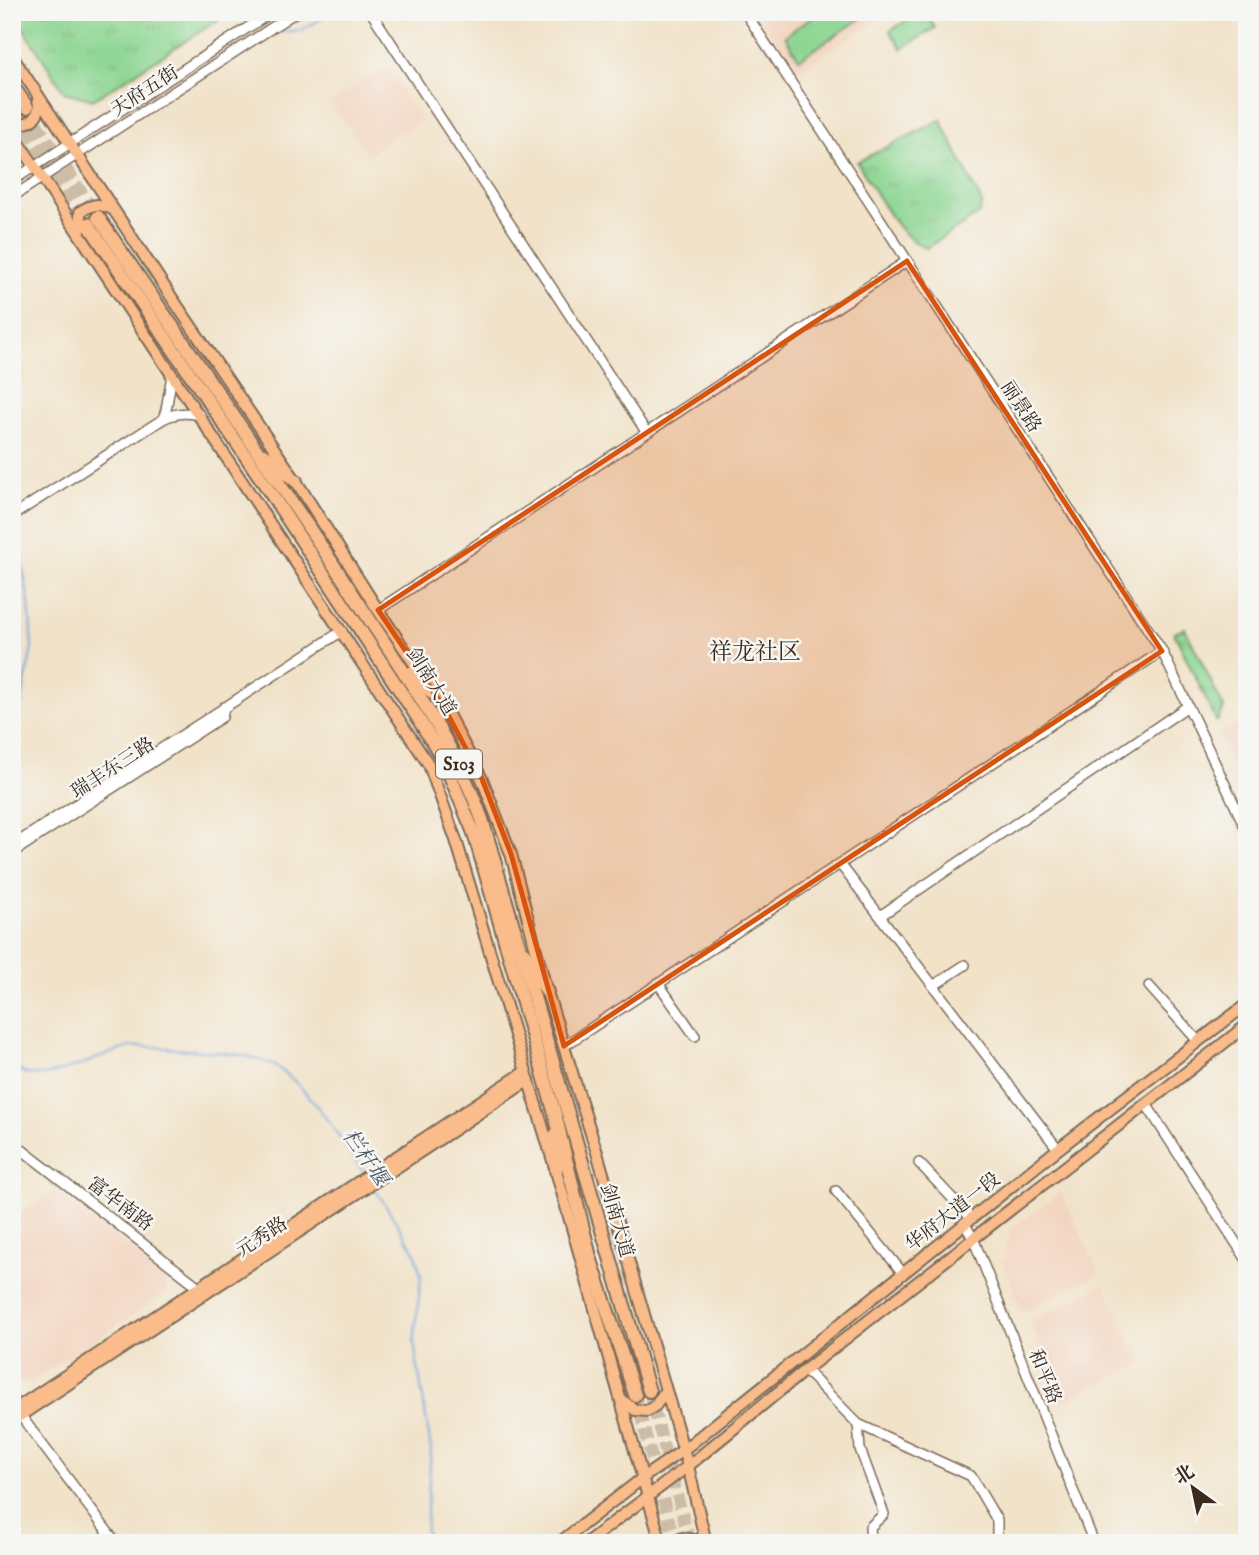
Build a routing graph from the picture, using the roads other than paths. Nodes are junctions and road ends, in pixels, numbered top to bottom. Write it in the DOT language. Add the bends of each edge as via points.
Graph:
graph roads {
  1 [pos="272,12"];
  2 [pos="296,12"];
  3 [pos="370,12"];
  4 [pos="745,12"];
  5 [pos="12,56"];
  6 [pos="12,85"];
  7 [pos="38,96"];
  8 [pos="17,113"];
  9 [pos="12,132"];
  10 [pos="70,143"];
  11 [pos="78,153"];
  12 [pos="36,166"];
  13 [pos="43,178"];
  14 [pos="12,181"];
  15 [pos="12,197"];
  16 [pos="116,211"];
  17 [pos="80,235"];
  18 [pos="907,261"];
  19 [pos="172,374"];
  20 [pos="200,415"];
  21 [pos="163,419"];
  22 [pos="647,433"];
  23 [pos="254,447"];
  24 [pos="296,481"];
  25 [pos="12,516"];
  26 [pos="361,608"];
  27 [pos="378,610"];
  28 [pos="341,631"];
  29 [pos="1162,651"];
  30 [pos="434,694"];
  31 [pos="1188,706"];
  32 [pos="224,707"];
  33 [pos="1247,831"];
  34 [pos="12,846"];
  35 [pos="12,853"];
  36 [pos="840,864"];
  37 [pos="880,916"];
  38 [pos="514,933"];
  39 [pos="965,965"];
  40 [pos="659,983"];
  41 [pos="933,986"];
  42 [pos="1149,986"];
  43 [pos="547,992"];
  44 [pos="1247,1004"];
  45 [pos="1247,1025"];
  46 [pos="695,1036"];
  47 [pos="1198,1041"];
  48 [pos="564,1046"];
  49 [pos="527,1076"];
  50 [pos="1146,1104"];
  51 [pos="555,1114"];
  52 [pos="12,1142"];
  53 [pos="1058,1149"];
  54 [pos="919,1163"];
  55 [pos="556,1171"];
  56 [pos="836,1191"];
  57 [pos="968,1220"];
  58 [pos="973,1238"];
  59 [pos="1247,1260"];
  60 [pos="902,1272"];
  61 [pos="204,1290"];
  62 [pos="805,1370"];
  63 [pos="649,1391"];
  64 [pos="665,1391"];
  65 [pos="635,1395"];
  66 [pos="623,1401"];
  67 [pos="15,1412"];
  68 [pos="858,1424"];
  69 [pos="683,1450"];
  70 [pos="688,1466"];
  71 [pos="644,1477"];
  72 [pos="649,1494"];
  73 [pos="116,1543"];
  74 [pos="559,1543"];
  75 [pos="586,1543"];
  76 [pos="661,1543"];
  77 [pos="676,1543"];
  78 [pos="699,1543"];
  79 [pos="706,1543"];
  80 [pos="871,1543"];
  81 [pos="997,1543"];
  82 [pos="1094,1543"];
  1 -- 10 [label="street, 天府五街"];
  2 -- 11 [label="street, 天府五街"];
  3 -- 22 [label="street"];
  4 -- 18 [label="street, 丽景路"];
  5 -- 7 [label="main road"];
  6 -- 8 [label="highway"];
  7 -- 8 [label="main road" via="40,109 29,123 20,125"];
  7 -- 10 [label="main road"];
  9 -- 12 [label="main road"];
  10 -- 11 [label="main road"];
  10 -- 12 [label="street, 天府五街"];
  11 -- 13 [label="street, 天府五街"];
  11 -- 16 [label="main road"];
  12 -- 13 [label="main road"];
  12 -- 14 [label="street, 天府五街"];
  13 -- 15 [label="street, 天府五街"];
  13 -- 17 [label="main road"];
  16 -- 17 [label="main road" via="91,205 80,212"];
  16 -- 24 [label="main road"];
  17 -- 19 [label="main road"];
  18 -- 22 [label="street"];
  18 -- 29 [label="street, 丽景路"];
  19 -- 20 [label="main road"];
  19 -- 21 [label="street"];
  20 -- 21 [label="street"];
  20 -- 28 [label="main road"];
  21 -- 25 [label="street"];
  22 -- 27 [label="street"];
  23 -- 24 [label="highway"];
  23 -- 26 [label="highway, 剑南大道 / S103"];
  23 -- 51 [label="highway, 剑南大道 / S103" via="93,220 443,760 474,833"];
  24 -- 27 [label="main road"];
  26 -- 30 [label="highway" via="415,678"];
  26 -- 38 [label="highway, 剑南大道 / S103" via="465,774"];
  27 -- 30 [label="main road"];
  28 -- 32 [label="street"];
  28 -- 49 [label="main road" via="429,765"];
  29 -- 31 [label="street, 丽景路"];
  29 -- 36 [label="street"];
  30 -- 43 [label="main road" via="471,756 495,811 511,854"];
  31 -- 33 [label="street, 丽景路"];
  31 -- 37 [label="street"];
  32 -- 34 [label="street"];
  32 -- 35 [label="street, 瑞丰东三路" via="222,718"];
  36 -- 37 [label="street"];
  36 -- 40 [label="street"];
  37 -- 41 [label="street"];
  38 -- 43 [label="highway"];
  38 -- 63 [label="highway, 剑南大道 / S103"];
  39 -- 41 [label="street"];
  40 -- 46 [label="street"];
  40 -- 48 [label="street"];
  41 -- 53 [label="street"];
  42 -- 47 [label="street"];
  43 -- 48 [label="main road"];
  44 -- 47 [label="main road, 华府大道一段"];
  45 -- 50 [label="main road"];
  47 -- 53 [label="main road, 华府大道一段"];
  48 -- 64 [label="main road"];
  49 -- 55 [label="main road"];
  49 -- 61 [label="main road, 元秀路"];
  50 -- 58 [label="main road"];
  50 -- 59 [label="street"];
  51 -- 55 [label="highway"];
  51 -- 65 [label="highway, 剑南大道 / S103" via="590,1257"];
  52 -- 61 [label="street, 富华南路"];
  53 -- 57 [label="main road, 华府大道一段"];
  54 -- 57 [label="street, 和平路"];
  55 -- 66 [label="main road"];
  56 -- 60 [label="street"];
  57 -- 58 [label="street, 和平路"];
  57 -- 60 [label="main road, 华府大道一段"];
  58 -- 62 [label="main road"];
  58 -- 82 [label="street, 和平路"];
  60 -- 69 [label="main road, 华府大道一段"];
  61 -- 67 [label="main road, 元秀路"];
  62 -- 68 [label="street"];
  62 -- 70 [label="main road"];
  64 -- 66 [label="main road" via="647,1411 635,1410"];
  64 -- 69 [label="main road"];
  66 -- 71 [label="main road"];
  67 -- 73 [label="street"];
  68 -- 80 [label="street" via="860,1449 884,1514 870,1527"];
  68 -- 81 [label="street" via="971,1476 997,1520"];
  69 -- 70 [label="main road"];
  69 -- 71 [label="main road, 华府大道一段"];
  70 -- 72 [label="main road"];
  70 -- 79 [label="main road"];
  71 -- 72 [label="main road"];
  71 -- 74 [label="main road, 华府大道一段"];
  72 -- 75 [label="main road"];
  72 -- 76 [label="main road"];
  77 -- 78 [label="main road" via="682,1538"];
}
